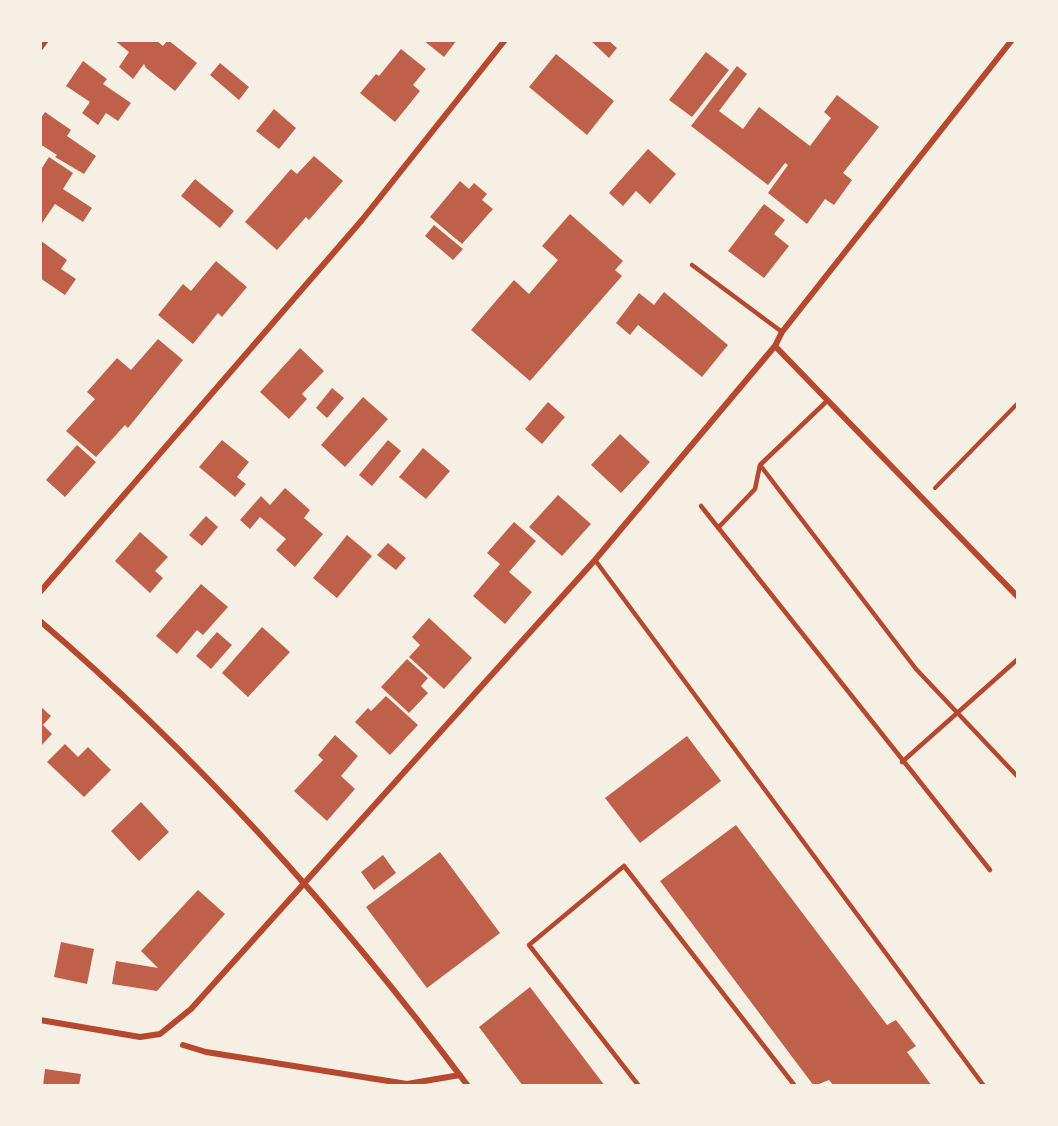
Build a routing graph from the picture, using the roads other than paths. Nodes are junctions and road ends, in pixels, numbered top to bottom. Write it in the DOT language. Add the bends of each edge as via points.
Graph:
graph roads {
  1 [pos="46,40"];
  2 [pos="505,40"];
  3 [pos="1011,40"];
  4 [pos="40,48"];
  5 [pos="692,265"];
  6 [pos="782,332"];
  7 [pos="775,346"];
  8 [pos="828,400"];
  9 [pos="760,465"];
  10 [pos="701,506"];
  11 [pos="718,528"];
  12 [pos="595,560"];
  13 [pos="40,592"];
  14 [pos="1017,597"];
  15 [pos="40,621"];
  16 [pos="1017,659"];
  17 [pos="957,713"];
  18 [pos="902,762"];
  19 [pos="1017,777"];
  20 [pos="990,870"];
  21 [pos="305,884"];
  22 [pos="40,1020"];
  23 [pos="183,1046"];
  24 [pos="460,1075"];
  25 [pos="468,1086"];
  26 [pos="639,1086"];
  27 [pos="795,1086"];
  28 [pos="984,1086"];
  1 -- 4 [label="street"];
  2 -- 13 [label="street" via="362,220"];
  3 -- 6 [label="street"];
  5 -- 6 [label="lane"];
  6 -- 7 [label="street"];
  7 -- 8 [label="street"];
  7 -- 12 [label="street"];
  8 -- 9 [label="lane"];
  8 -- 14 [label="street"];
  9 -- 11 [label="lane" via="755,489"];
  9 -- 17 [label="lane" via="916,669"];
  10 -- 11 [label="lane"];
  11 -- 18 [label="lane"];
  12 -- 21 [label="street"];
  12 -- 28 [label="lane"];
  15 -- 21 [label="street" via="178,746"];
  16 -- 17 [label="lane"];
  17 -- 18 [label="lane"];
  17 -- 19 [label="lane"];
  18 -- 20 [label="lane"];
  21 -- 22 [label="street" via="191,1009 160,1034 140,1037"];
  21 -- 24 [label="street" via="358,944"];
  23 -- 24 [label="street" via="407,1084"];
  24 -- 25 [label="street"];
  26 -- 27 [label="lane" via="530,945 624,866"];
}
